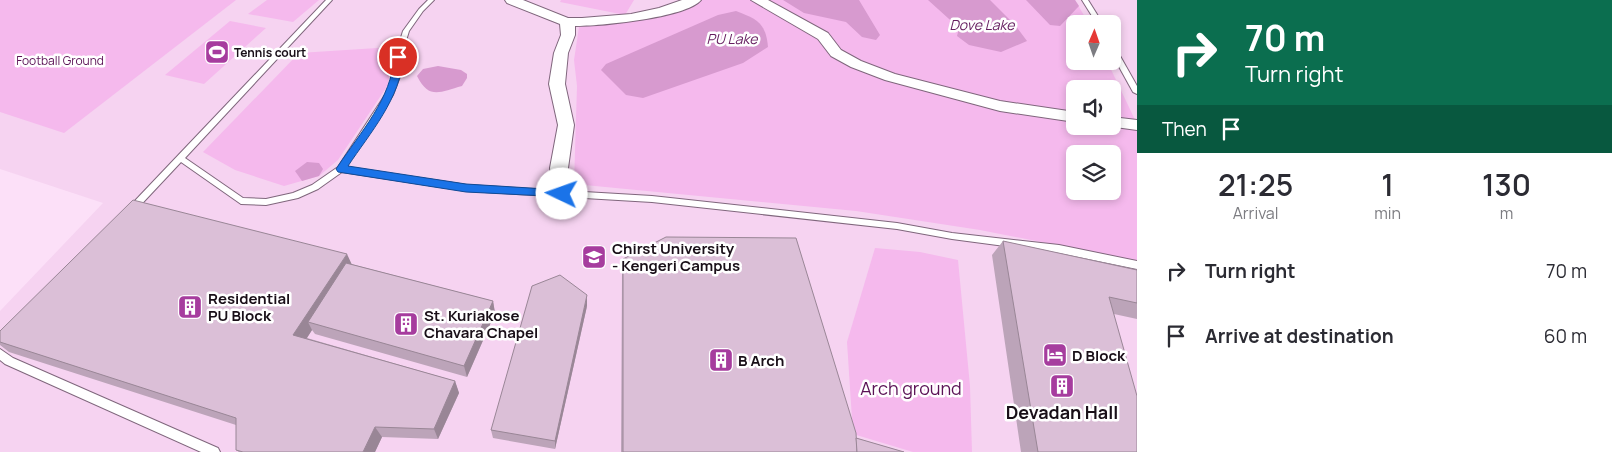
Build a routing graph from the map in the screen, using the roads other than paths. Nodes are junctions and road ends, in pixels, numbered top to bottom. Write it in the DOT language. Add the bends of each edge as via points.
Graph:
graph roads {
  1 [pos="329,0"];
  2 [pos="431,0"];
  3 [pos="512,0"];
  4 [pos="694,0"];
  5 [pos="758,0"];
  6 [pos="1085,0"];
  7 [pos="1094,15"];
  8 [pos="566,22"];
  9 [pos="1121,63"];
  10 [pos="1127,74"];
  11 [pos="1137,75"];
  12 [pos="1137,92"];
  13 [pos="1066,116"];
  14 [pos="1121,123"];
  15 [pos="1137,125"];
  16 [pos="180,158"];
  17 [pos="341,169"];
  18 [pos="562,194"];
  19 [pos="129,212"];
  20 [pos="1137,266"];
  21 [pos="0,349"];
  22 [pos="214,452"];
  1 -- 16 [label="lane"];
  2 -- 17 [label="lane" via="406,32 398,57 398,74 389,95"];
  3 -- 8 [label="street"];
  4 -- 8 [label="street" via="678,7 628,18 594,23"];
  5 -- 13 [label="street" via="823,36 836,53 890,77 1000,106"];
  6 -- 7 [label="lane"];
  8 -- 18 [label="street" via="568,35 561,53 557,84 566,125 559,168"];
  9 -- 10 [label="lane"];
  10 -- 11 [label="lane"];
  10 -- 12 [label="lane"];
  14 -- 15 [label="street"];
  16 -- 17 [label="lane" via="241,201 266,202 295,196"];
  16 -- 19 [label="lane"];
  17 -- 18 [label="lane" via="466,188"];
  18 -- 20 [label="lane" via="652,200 897,226 1059,249"];
  21 -- 22 [label="lane" via="9,360"];
}
